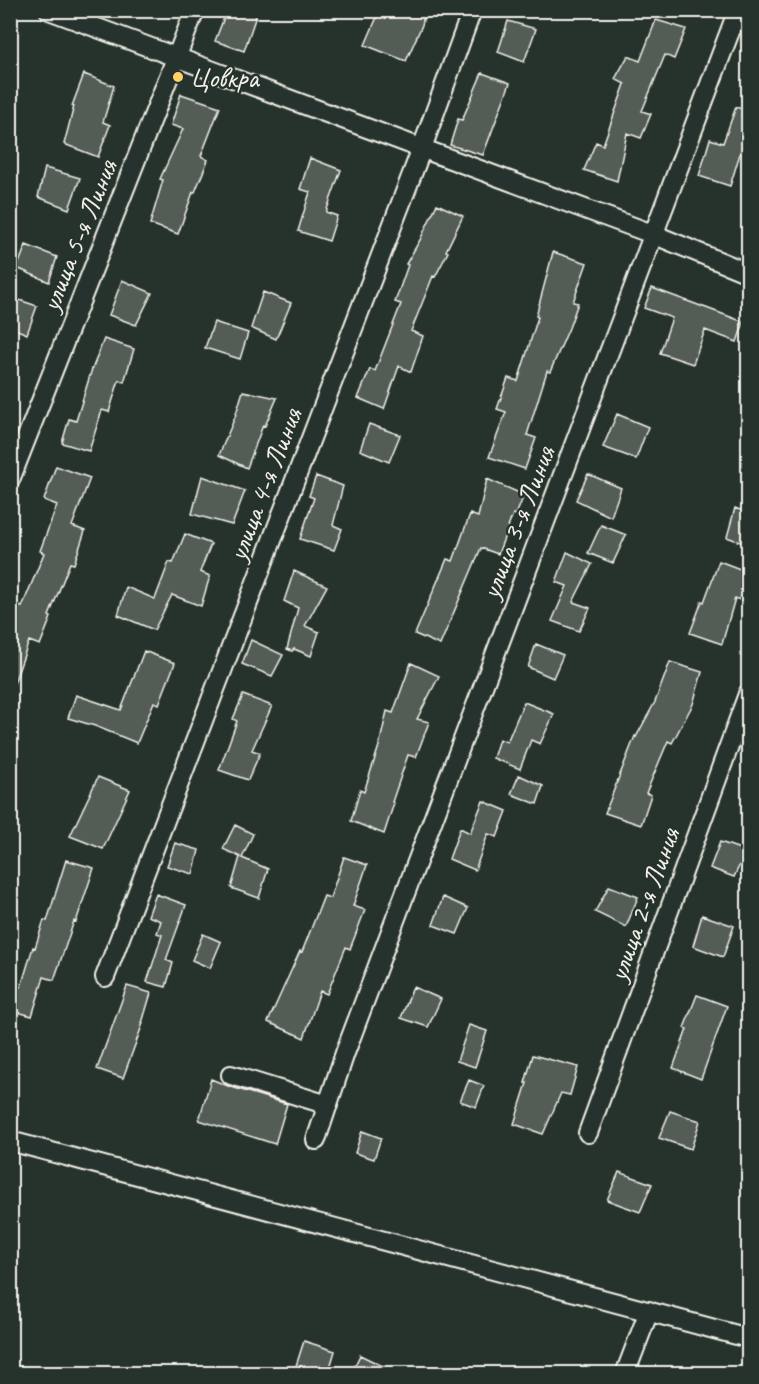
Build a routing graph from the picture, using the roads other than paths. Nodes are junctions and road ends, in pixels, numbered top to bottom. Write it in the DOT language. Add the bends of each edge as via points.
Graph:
graph roads {
  1 [pos="49,10"];
  2 [pos="195,10"];
  3 [pos="472,10"];
  4 [pos="738,10"];
  5 [pos="178,58"];
  6 [pos="422,148"];
  7 [pos="655,235"];
  8 [pos="748,273"];
  9 [pos="10,480"];
  10 [pos="748,694"];
  11 [pos="105,977"];
  12 [pos="231,1075"];
  13 [pos="328,1105"];
  14 [pos="588,1133"];
  15 [pos="316,1140"];
  16 [pos="10,1141"];
  17 [pos="649,1311"];
  18 [pos="748,1338"];
  19 [pos="625,1374"];
  1 -- 5 [label="street"];
  2 -- 5 [label="street, улица 5-я Линия"];
  3 -- 6 [label="street, улица 4-я Линия"];
  4 -- 7 [label="street, улица 3-я Линия"];
  5 -- 6 [label="street"];
  5 -- 9 [label="street, улица 5-я Линия"];
  6 -- 7 [label="street"];
  6 -- 11 [label="street, улица 4-я Линия"];
  7 -- 8 [label="street"];
  7 -- 13 [label="street, улица 3-я Линия"];
  10 -- 14 [label="street, улица 2-я Линия"];
  12 -- 13 [label="street"];
  13 -- 15 [label="street, улица 3-я Линия"];
  16 -- 17 [label="street"];
  17 -- 18 [label="street"];
  17 -- 19 [label="street"];
}
